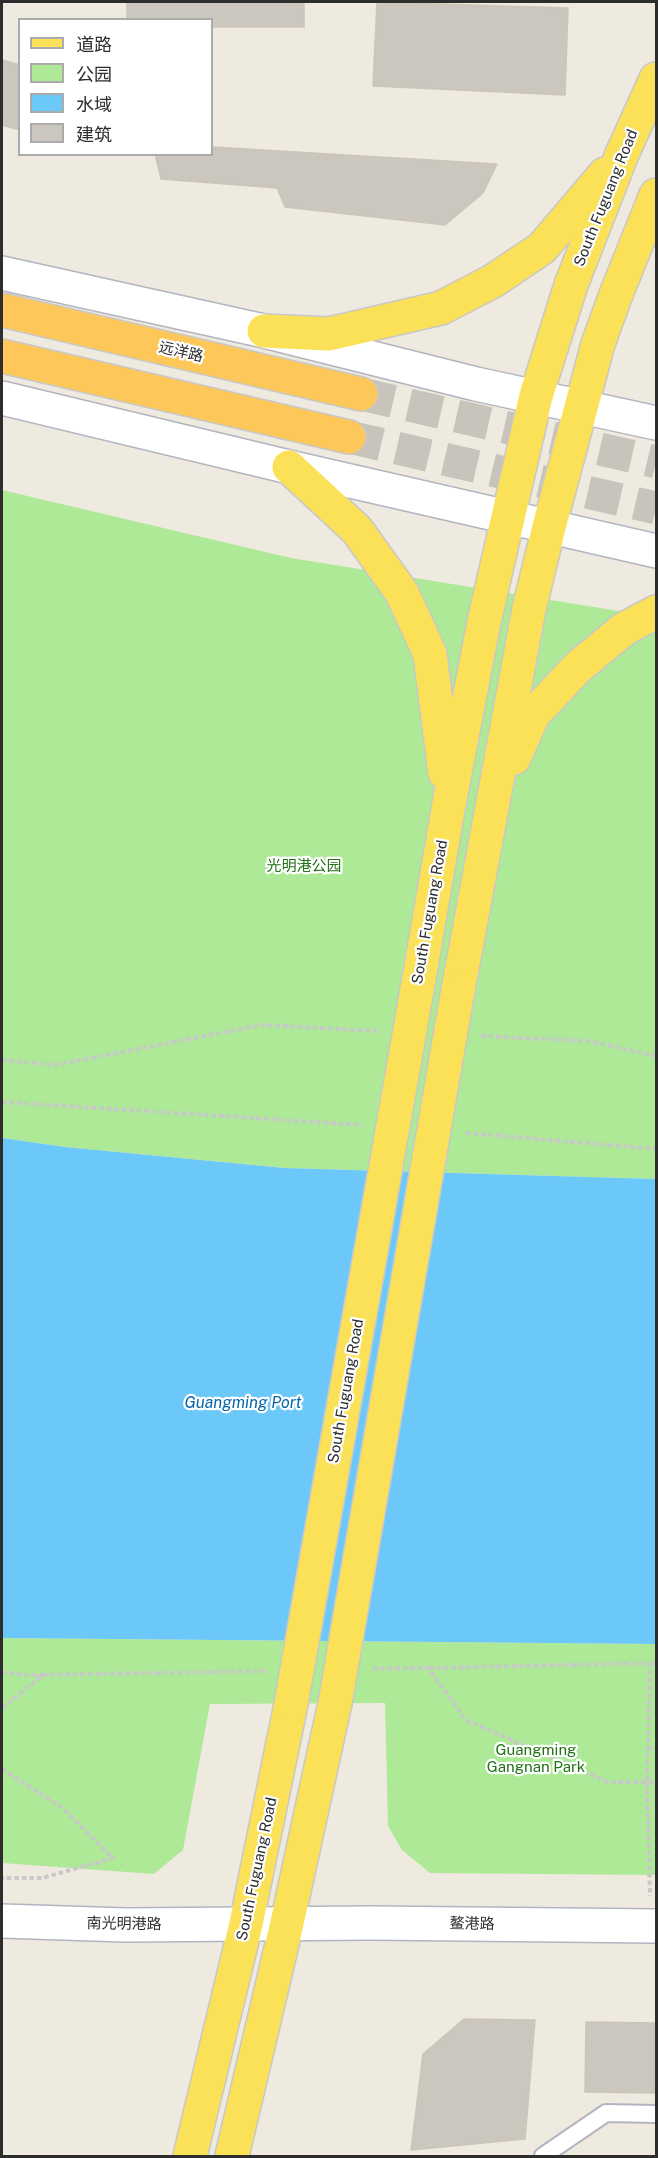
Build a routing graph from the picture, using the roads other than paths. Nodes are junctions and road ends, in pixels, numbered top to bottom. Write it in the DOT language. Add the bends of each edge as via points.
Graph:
graph roads {
  1 [pos="657,79"];
  2 [pos="622,154"];
  3 [pos="657,195"];
  4 [pos="2,273"];
  5 [pos="2,310"];
  6 [pos="264,331"];
  7 [pos="2,356"];
  8 [pos="361,394"];
  9 [pos="536,396"];
  10 [pos="2,398"];
  11 [pos="581,406"];
  12 [pos="657,423"];
  13 [pos="349,437"];
  14 [pos="289,467"];
  15 [pos="509,518"];
  16 [pos="549,527"];
  17 [pos="657,551"];
  18 [pos="657,612"];
  19 [pos="449,804"];
  20 [pos="491,809"];
  21 [pos="653,1912"];
  22 [pos="2,1921"];
  23 [pos="287,1923"];
  24 [pos="246,1924"];
  25 [pos="657,2114"];
  26 [pos="190,2157"];
  27 [pos="232,2157"];
  28 [pos="543,2157"];
  1 -- 2 [label="main road, South Fuguang Road"];
  2 -- 6 [label="main road" via="542,248 493,281 441,308 329,334"];
  2 -- 9 [label="main road, South Fuguang Road" via="572,285"];
  3 -- 11 [label="main road" via="598,344"];
  4 -- 6 [label="main road"];
  5 -- 8 [label="highway, 远洋路"];
  6 -- 9 [label="main road"];
  7 -- 13 [label="highway"];
  9 -- 11 [label="main road"];
  9 -- 15 [label="main road, South Fuguang Road"];
  10 -- 14 [label="main road"];
  11 -- 12 [label="main road"];
  11 -- 16 [label="main road"];
  14 -- 15 [label="main road"];
  14 -- 19 [label="main road" via="357,530 402,593 430,654"];
  15 -- 16 [label="main road"];
  15 -- 19 [label="main road, South Fuguang Road" via="484,622"];
  16 -- 17 [label="main road"];
  16 -- 20 [label="main road" via="525,628"];
  18 -- 20 [label="main road" via="624,629 578,667 533,715"];
  19 -- 24 [label="main road, South Fuguang Road, bridge" via="291,1704"];
  20 -- 23 [label="main road, bridge" via="335,1703"];
  21 -- 23 [label="main road, 鳌港路"];
  22 -- 24 [label="main road, 南光明港路"];
  23 -- 24 [label="main road, 鳌港路"];
  23 -- 27 [label="main road"];
  24 -- 26 [label="main road, South Fuguang Road"];
  25 -- 28 [label="lane" via="606,2114"];
}
